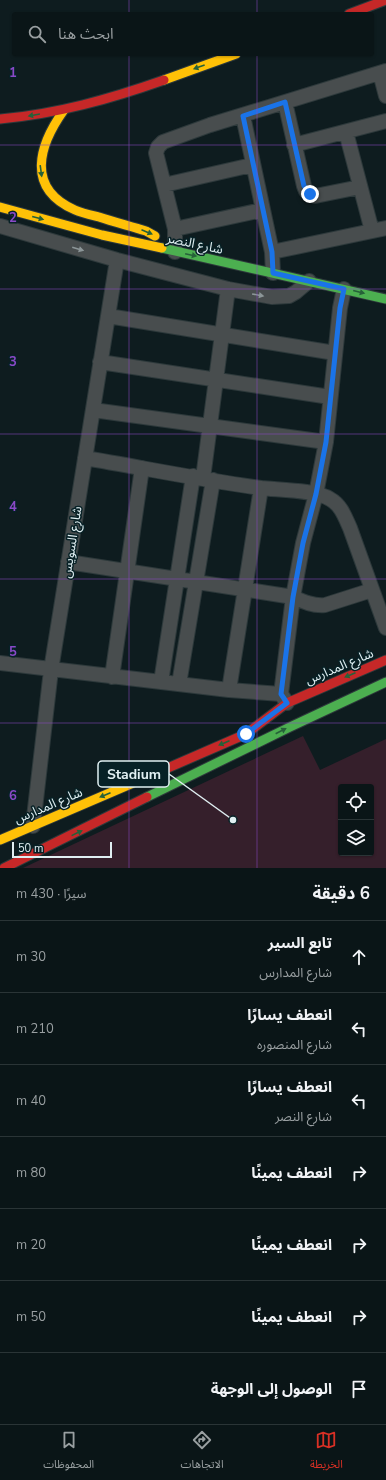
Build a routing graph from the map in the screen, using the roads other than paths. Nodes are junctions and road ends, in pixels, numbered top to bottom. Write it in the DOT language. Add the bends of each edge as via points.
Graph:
graph roads {
  1 [pos="386,0"];
  2 [pos="354,12"];
  3 [pos="230,56"];
  4 [pos="383,72"];
  5 [pos="386,96"];
  6 [pos="285,102"];
  7 [pos="64,110"];
  8 [pos="243,116"];
  9 [pos="0,119"];
  10 [pos="386,121"];
  11 [pos="346,132"];
  12 [pos="294,145"];
  13 [pos="252,165"];
  14 [pos="164,185"];
  15 [pos="360,187"];
  16 [pos="0,207"];
  17 [pos="262,210"];
  18 [pos="0,226"];
  19 [pos="386,228"];
  20 [pos="175,229"];
  21 [pos="372,231"];
  22 [pos="175,252"];
  23 [pos="272,252"];
  24 [pos="117,260"];
  25 [pos="273,273"];
  26 [pos="309,281"];
  27 [pos="228,289"];
  28 [pos="344,289"];
  29 [pos="386,299"];
  30 [pos="108,316"];
  31 [pos="222,334"];
  32 [pos="335,352"];
  33 [pos="100,362"];
  34 [pos="216,380"];
  35 [pos="330,397"];
  36 [pos="93,410"];
  37 [pos="210,426"];
  38 [pos="326,442"];
  39 [pos="85,458"];
  40 [pos="142,468"];
  41 [pos="203,478"];
  42 [pos="261,488"];
  43 [pos="316,494"];
  44 [pos="68,562"];
  45 [pos="127,571"];
  46 [pos="177,579"];
  47 [pos="196,582"];
  48 [pos="244,590"];
  49 [pos="372,590"];
  50 [pos="293,597"];
  51 [pos="386,628"];
  52 [pos="386,660"];
  53 [pos="0,663"];
  54 [pos="51,670"];
  55 [pos="112,677"];
  56 [pos="161,682"];
  57 [pos="386,682"];
  58 [pos="179,684"];
  59 [pos="228,690"];
  60 [pos="289,710"];
  61 [pos="33,826"];
  62 [pos="0,840"];
  63 [pos="4,868"];
  1 -- 2 [label="main road"];
  3 -- 7 [label="main road, one-way" via="133,91"];
  4 -- 5 [label="street"];
  4 -- 6 [label="street"];
  6 -- 8 [label="street"];
  6 -- 12 [label="street"];
  7 -- 9 [label="main road, one-way"];
  7 -- 22 [label="main road, one-way" via="50,130 42,154 40,166 47,189 64,205 146,231"];
  8 -- 13 [label="street"];
  8 -- 14 [label="street" via="163,142 156,153"];
  10 -- 11 [label="street"];
  11 -- 12 [label="street"];
  11 -- 15 [label="street"];
  12 -- 15 [label="street" via="304,186 310,194 320,195"];
  13 -- 14 [label="street"];
  13 -- 17 [label="street"];
  14 -- 20 [label="street"];
  15 -- 21 [label="street"];
  16 -- 22 [label="main road, شارع النصر, one-way"];
  17 -- 20 [label="street"];
  17 -- 23 [label="street"];
  18 -- 24 [label="street, one-way"];
  19 -- 21 [label="street"];
  20 -- 22 [label="street"];
  21 -- 23 [label="street"];
  22 -- 25 [label="main road, شارع النصر, one-way"];
  23 -- 25 [label="street"];
  24 -- 27 [label="street"];
  24 -- 30 [label="street, شارع السويس"];
  25 -- 26 [label="main road, شارع النصر"];
  27 -- 26 [label="street, one-way" via="272,298 296,292"];
  26 -- 28 [label="main road, شارع النصر"];
  27 -- 31 [label="street"];
  28 -- 29 [label="main road, شارع النصر, one-way"];
  28 -- 32 [label="street"];
  30 -- 31 [label="street"];
  30 -- 33 [label="street, شارع السويس"];
  31 -- 32 [label="street"];
  31 -- 34 [label="street"];
  32 -- 35 [label="street"];
  33 -- 34 [label="street"];
  33 -- 36 [label="street, شارع السويس"];
  34 -- 35 [label="street"];
  34 -- 37 [label="street"];
  35 -- 38 [label="street"];
  36 -- 37 [label="street"];
  36 -- 39 [label="street, شارع السويس"];
  37 -- 38 [label="street"];
  37 -- 41 [label="street"];
  38 -- 43 [label="street"];
  39 -- 40 [label="street"];
  39 -- 44 [label="street, شارع السويس"];
  40 -- 41 [label="street"];
  40 -- 45 [label="street"];
  41 -- 42 [label="street"];
  41 -- 46 [label="street"];
  41 -- 47 [label="street"];
  42 -- 43 [label="street"];
  42 -- 48 [label="street"];
  43 -- 49 [label="street" via="329,498 344,514"];
  43 -- 50 [label="street" via="303,543"];
  44 -- 45 [label="street"];
  44 -- 54 [label="street, شارع السويس"];
  45 -- 46 [label="street"];
  45 -- 55 [label="street"];
  46 -- 47 [label="street"];
  46 -- 56 [label="street"];
  47 -- 48 [label="street"];
  47 -- 58 [label="street"];
  48 -- 50 [label="street"];
  48 -- 59 [label="street"];
  49 -- 50 [label="street" via="325,605 311,604"];
  49 -- 51 [label="street"];
  50 -- 60 [label="street"];
  52 -- 60 [label="main road, شارع المدارس, one-way"];
  53 -- 54 [label="street"];
  54 -- 55 [label="street"];
  54 -- 61 [label="street, شارع السويس"];
  55 -- 56 [label="street"];
  56 -- 58 [label="street"];
  57 -- 60 [label="main road, شارع المدارس"];
  58 -- 59 [label="street"];
  59 -- 60 [label="street"];
  60 -- 61 [label="main road, شارع المدارس, one-way" via="246,734"];
  63 -- 60 [label="main road, شارع المدارس, one-way" via="146,799"];
  61 -- 62 [label="main road, شارع المدارس"];
}
